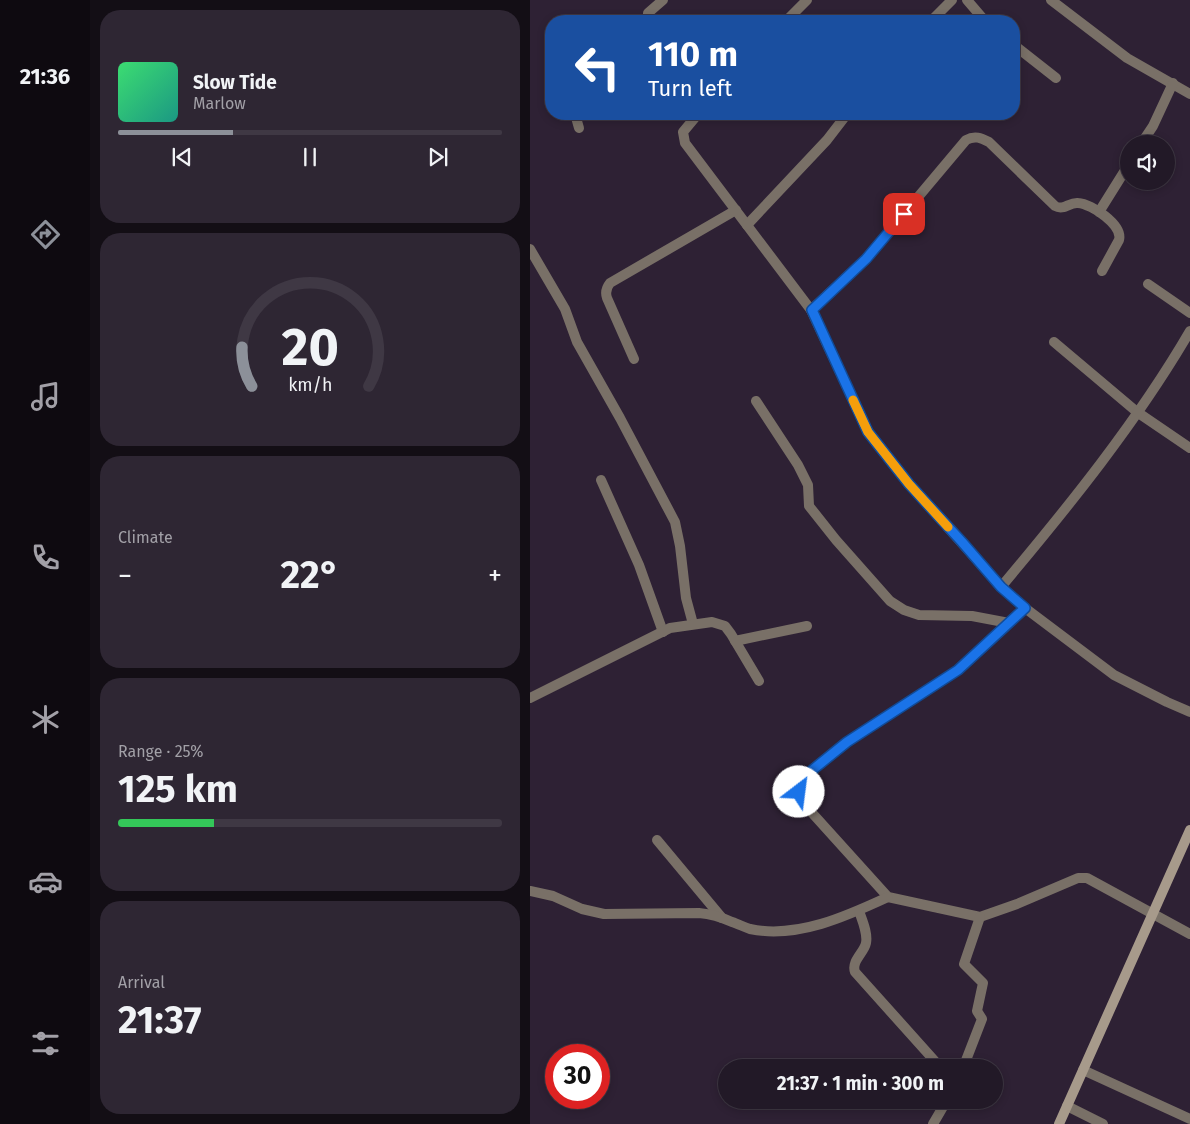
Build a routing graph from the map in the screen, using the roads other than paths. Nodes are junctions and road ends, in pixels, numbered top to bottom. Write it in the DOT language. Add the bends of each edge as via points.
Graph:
graph roads {
  1 [pos="663,0"];
  2 [pos="807,0"];
  3 [pos="952,0"];
  4 [pos="967,0"];
  5 [pos="1051,0"];
  6 [pos="648,15"];
  7 [pos="792,15"];
  8 [pos="937,15"];
  9 [pos="980,15"];
  10 [pos="1020,50"];
  11 [pos="1056,78"];
  12 [pos="1173,84"];
  13 [pos="1190,94"];
  14 [pos="576,120"];
  15 [pos="692,120"];
  16 [pos="842,120"];
  17 [pos="578,128"];
  18 [pos="1148,135"];
  19 [pos="1120,178"];
  20 [pos="736,210"];
  21 [pos="1099,212"];
  22 [pos="747,224"];
  23 [pos="530,248"];
  24 [pos="1102,271"];
  25 [pos="1148,284"];
  26 [pos="812,310"];
  27 [pos="1190,313"];
  28 [pos="1190,331"];
  29 [pos="1054,342"];
  30 [pos="634,359"];
  31 [pos="756,400"];
  32 [pos="1137,412"];
  33 [pos="1190,448"];
  34 [pos="601,480"];
  35 [pos="1001,587"];
  36 [pos="1025,608"];
  37 [pos="1009,623"];
  38 [pos="692,624"];
  39 [pos="807,626"];
  40 [pos="663,632"];
  41 [pos="735,641"];
  42 [pos="759,682"];
  43 [pos="531,695"];
  44 [pos="1190,712"];
  45 [pos="1190,830"];
  46 [pos="657,840"];
  47 [pos="530,891"];
  48 [pos="888,897"];
  49 [pos="859,911"];
  50 [pos="1152,915"];
  51 [pos="980,916"];
  52 [pos="723,918"];
  53 [pos="1190,934"];
  54 [pos="933,1059"];
  55 [pos="966,1059"];
  56 [pos="1083,1070"];
  57 [pos="1067,1106"];
  58 [pos="942,1109"];
  59 [pos="1190,1119"];
  60 [pos="934,1124"];
  61 [pos="1059,1124"];
  62 [pos="1103,1124"];
  1 -- 6 [label="street"];
  2 -- 7 [label="street"];
  3 -- 8 [label="street"];
  4 -- 9 [label="street"];
  5 -- 12 [label="street" via="1127,58"];
  10 -- 11 [label="street"];
  12 -- 13 [label="street"];
  12 -- 18 [label="street"];
  14 -- 17 [label="street"];
  15 -- 20 [label="street" via="684,129 683,138"];
  16 -- 22 [label="street"];
  19 -- 21 [label="street"];
  20 -- 22 [label="street"];
  20 -- 30 [label="street" via="606,288 605,293"];
  21 -- 24 [label="street" via="1120,236"];
  21 -- 26 [label="street" via="1077,203 1064,208 1055,206 989,142 979,137 971,138 866,259"];
  22 -- 26 [label="street"];
  23 -- 38 [label="street" via="675,522"];
  25 -- 27 [label="street"];
  26 -- 35 [label="street" via="868,432 909,484"];
  28 -- 32 [label="street"];
  29 -- 32 [label="street"];
  31 -- 37 [label="street" via="798,464 808,485 809,506 890,601 920,615 972,616"];
  32 -- 33 [label="street"];
  32 -- 35 [label="street" via="1061,514"];
  34 -- 40 [label="street" via="633,549"];
  35 -- 36 [label="street"];
  36 -- 37 [label="street"];
  36 -- 44 [label="street" via="1114,675"];
  37 -- 48 [label="street" via="958,670 847,742 800,780 799,792 804,804"];
  38 -- 40 [label="street"];
  38 -- 41 [label="street" via="712,622 725,626"];
  39 -- 41 [label="street"];
  40 -- 43 [label="street"];
  41 -- 42 [label="street"];
  45 -- 50 [label="street"];
  46 -- 52 [label="street"];
  47 -- 52 [label="street" via="604,914 699,913"];
  48 -- 49 [label="street"];
  48 -- 51 [label="street"];
  49 -- 52 [label="street" via="806,928 780,931 750,929"];
  49 -- 54 [label="street" via="866,943 854,964 855,972"];
  50 -- 51 [label="street" via="1096,882 1078,878 1018,904"];
  50 -- 53 [label="street"];
  50 -- 56 [label="street"];
  51 -- 55 [label="street" via="964,964 983,983 977,1011 982,1019"];
  56 -- 57 [label="street"];
  56 -- 59 [label="street"];
  57 -- 61 [label="street"];
  57 -- 62 [label="street"];
  58 -- 60 [label="street"];
}
